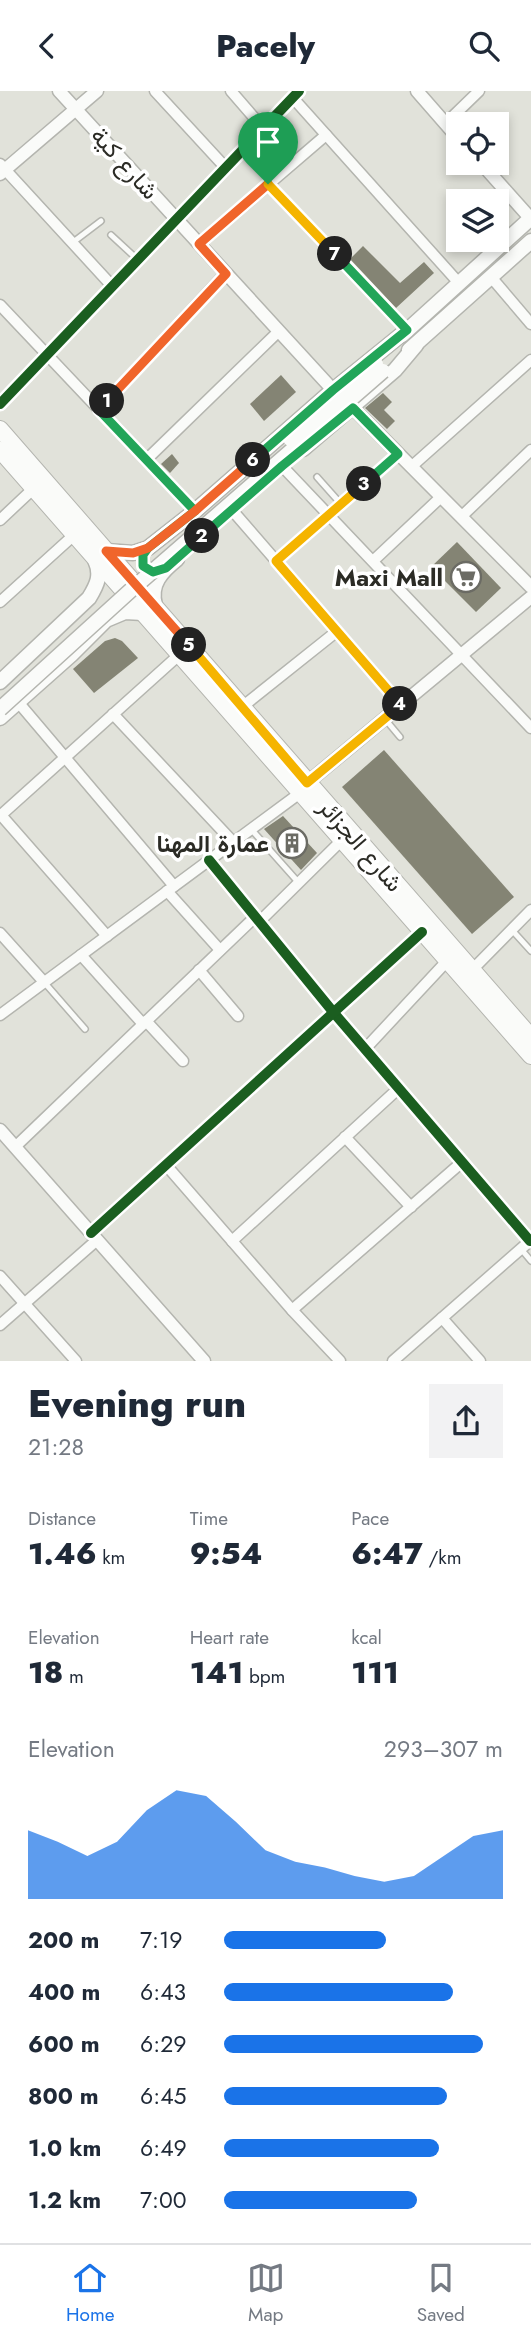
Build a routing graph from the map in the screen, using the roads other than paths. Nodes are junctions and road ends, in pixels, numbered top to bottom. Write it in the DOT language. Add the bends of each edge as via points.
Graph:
graph roads {
  1 [pos="59,91"];
  2 [pos="97,91"];
  3 [pos="155,91"];
  4 [pos="231,91"];
  5 [pos="417,91"];
  6 [pos="479,91"];
  7 [pos="296,94"];
  8 [pos="76,109"];
  9 [pos="457,112"];
  10 [pos="446,123"];
  11 [pos="263,128"];
  12 [pos="326,135"];
  13 [pos="225,167"];
  14 [pos="2,169"];
  15 [pos="492,175"];
  16 [pos="268,184"];
  17 [pos="531,218"];
  18 [pos="178,220"];
  19 [pos="101,221"];
  20 [pos="111,235"];
  21 [pos="531,241"];
  22 [pos="72,243"];
  23 [pos="199,244"];
  24 [pos="138,261"];
  25 [pos="226,274"];
  26 [pos="491,277"];
  27 [pos="458,282"];
  28 [pos="113,287"];
  29 [pos="0,305"];
  30 [pos="531,324"];
  31 [pos="407,330"];
  32 [pos="279,331"];
  33 [pos="416,345"];
  34 [pos="47,355"];
  35 [pos="531,360"];
  36 [pos="379,367"];
  37 [pos="333,390"];
  38 [pos="0,404"];
  39 [pos="353,408"];
  40 [pos="99,410"];
  41 [pos="0,429"];
  42 [pos="0,450"];
  43 [pos="531,450"];
  44 [pos="398,454"];
  45 [pos="146,460"];
  46 [pos="282,466"];
  47 [pos="411,467"];
  48 [pos="317,477"];
  49 [pos="33,489"];
  50 [pos="441,497"];
  51 [pos="342,504"];
  52 [pos="232,510"];
  53 [pos="195,511"];
  54 [pos="330,515"];
  55 [pos="461,517"];
  56 [pos="0,520"];
  57 [pos="74,535"];
  58 [pos="148,548"];
  59 [pos="100,556"];
  60 [pos="276,561"];
  61 [pos="373,561"];
  62 [pos="166,568"];
  63 [pos="531,587"];
  64 [pos="531,597"];
  65 [pos="0,601"];
  66 [pos="84,603"];
  67 [pos="149,609"];
  68 [pos="106,620"];
  69 [pos="336,632"];
  70 [pos="463,654"];
  71 [pos="179,655"];
  72 [pos="0,682"];
  73 [pos="0,697"];
  74 [pos="18,702"];
  75 [pos="401,705"];
  76 [pos="242,707"];
  77 [pos="0,709"];
  78 [pos="113,714"];
  79 [pos="0,718"];
  80 [pos="384,719"];
  81 [pos="531,728"];
  82 [pos="400,737"];
  83 [pos="66,756"];
  84 [pos="304,788"];
  85 [pos="1,815"];
  86 [pos="251,829"];
  87 [pos="342,840"];
  88 [pos="233,842"];
  89 [pos="209,860"];
  90 [pos="299,883"];
  91 [pos="171,889"];
  92 [pos="531,910"];
  93 [pos="257,919"];
  94 [pos="511,929"];
  95 [pos="422,932"];
  96 [pos="0,933"];
  97 [pos="107,936"];
  98 [pos="220,950"];
  99 [pos="531,951"];
  100 [pos="81,955"];
  101 [pos="447,961"];
  102 [pos="199,970"];
  103 [pos="472,970"];
  104 [pos="44,982"];
  105 [pos="334,1013"];
  106 [pos="0,1015"];
  107 [pos="239,1016"];
  108 [pos="144,1023"];
  109 [pos="85,1029"];
  110 [pos="531,1037"];
  111 [pos="365,1049"];
  112 [pos="531,1056"];
  113 [pos="183,1061"];
  114 [pos="399,1088"];
  115 [pos="0,1130"];
  116 [pos="345,1137"];
  117 [pos="15,1147"];
  118 [pos="461,1163"];
  119 [pos="166,1165"];
  120 [pos="411,1207"];
  121 [pos="94,1237"];
  122 [pos="232,1241"];
  123 [pos="531,1241"];
  124 [pos="521,1249"];
  125 [pos="531,1261"];
  126 [pos="0,1276"];
  127 [pos="25,1304"];
  128 [pos="292,1310"];
  129 [pos="442,1318"];
  130 [pos="0,1325"];
  131 [pos="76,1361"];
  132 [pos="204,1361"];
  133 [pos="340,1361"];
  134 [pos="393,1361"];
  135 [pos="480,1361"];
  1 -- 8 [label="street, شارع كية"];
  2 -- 8 [label="street"];
  3 -- 13 [label="street"];
  4 -- 11 [label="street"];
  5 -- 10 [label="street"];
  6 -- 9 [label="street"];
  7 -- 11 [label="street"];
  7 -- 12 [label="street"];
  8 -- 14 [label="street"];
  8 -- 18 [label="street, شارع كية"];
  11 -- 13 [label="street"];
  12 -- 16 [label="street"];
  12 -- 27 [label="street"];
  13 -- 18 [label="street"];
  14 -- 22 [label="street"];
  15 -- 17 [label="street"];
  16 -- 23 [label="street"];
  16 -- 31 [label="street"];
  17 -- 27 [label="main road"];
  18 -- 23 [label="street, شارع كية"];
  18 -- 24 [label="street"];
  19 -- 22 [label="lane"];
  20 -- 24 [label="lane"];
  21 -- 26 [label="main road"];
  22 -- 28 [label="street"];
  23 -- 25 [label="street, شارع كية"];
  24 -- 28 [label="street"];
  25 -- 32 [label="street, شارع كية"];
  25 -- 40 [label="street"];
  26 -- 30 [label="street"];
  26 -- 33 [label="main road"];
  27 -- 31 [label="main road"];
  28 -- 34 [label="street"];
  29 -- 34 [label="street"];
  31 -- 36 [label="main road"];
  31 -- 37 [label="main road"];
  32 -- 37 [label="street, شارع كية"];
  32 -- 45 [label="street"];
  33 -- 36 [label="main road"];
  33 -- 39 [label="main road"];
  34 -- 38 [label="street"];
  34 -- 40 [label="street"];
  35 -- 47 [label="street"];
  36 -- 73 [label="main road, bridge" via="125,583"];
  36 -- 77 [label="main road, bridge"];
  37 -- 53 [label="main road"];
  39 -- 44 [label="street"];
  39 -- 46 [label="main road"];
  40 -- 45 [label="street"];
  41 -- 59 [label="main road, شارع الجزائر"];
  42 -- 49 [label="main road, شارع الجزائر"];
  43 -- 55 [label="street"];
  44 -- 47 [label="street"];
  44 -- 51 [label="street"];
  45 -- 53 [label="street"];
  46 -- 52 [label="main road"];
  46 -- 54 [label="street"];
  47 -- 50 [label="street"];
  48 -- 51 [label="lane"];
  49 -- 56 [label="street"];
  49 -- 57 [label="main road, شارع الجزائر"];
  50 -- 55 [label="street"];
  50 -- 61 [label="street"];
  51 -- 54 [label="street"];
  52 -- 60 [label="street"];
  52 -- 62 [label="main road"];
  53 -- 58 [label="main road"];
  54 -- 60 [label="street"];
  54 -- 61 [label="street"];
  55 -- 63 [label="street"];
  57 -- 59 [label="main road, شارع الجزائر"];
  57 -- 65 [label="street"];
  58 -- 59 [label="main road"];
  58 -- 62 [label="main road" via="143,566 153,572"];
  59 -- 66 [label="main road" via="98,580"];
  59 -- 67 [label="main road, شارع الجزائر"];
  60 -- 69 [label="street"];
  61 -- 70 [label="street"];
  62 -- 67 [label="main road"];
  64 -- 70 [label="street"];
  66 -- 68 [label="main road" via="104,601 109,609"];
  66 -- 72 [label="main road"];
  67 -- 68 [label="main road"];
  67 -- 71 [label="main road, شارع الجزائر"];
  67 -- 76 [label="main road, شارع الجزائر"];
  68 -- 74 [label="main road"];
  69 -- 75 [label="street"];
  69 -- 76 [label="street"];
  70 -- 75 [label="street"];
  70 -- 81 [label="street"];
  71 -- 78 [label="street"];
  71 -- 84 [label="main road, شارع الجزائر"];
  74 -- 79 [label="main road"];
  74 -- 83 [label="street"];
  75 -- 80 [label="street"];
  76 -- 84 [label="main road, شارع الجزائر"];
  78 -- 83 [label="street"];
  78 -- 88 [label="street"];
  80 -- 82 [label="lane"];
  80 -- 84 [label="street"];
  83 -- 85 [label="street"];
  83 -- 91 [label="street"];
  84 -- 86 [label="street"];
  84 -- 87 [label="main road, شارع الجزائر"];
  84 -- 103 [label="main road, شارع الجزائر"];
  85 -- 97 [label="street"];
  86 -- 88 [label="street"];
  86 -- 90 [label="lane"];
  87 -- 90 [label="street"];
  87 -- 95 [label="main road, شارع الجزائر"];
  88 -- 89 [label="street"];
  89 -- 91 [label="street"];
  89 -- 93 [label="street"];
  90 -- 93 [label="street"];
  91 -- 97 [label="street"];
  91 -- 98 [label="street"];
  92 -- 94 [label="street"];
  93 -- 98 [label="street"];
  93 -- 105 [label="street"];
  94 -- 99 [label="lane"];
  94 -- 103 [label="street"];
  95 -- 101 [label="main road, شارع الجزائر"];
  95 -- 105 [label="street"];
  96 -- 104 [label="street"];
  97 -- 100 [label="street"];
  98 -- 102 [label="street"];
  100 -- 104 [label="street"];
  100 -- 108 [label="street"];
  101 -- 111 [label="street"];
  101 -- 112 [label="main road, شارع الجزائر"];
  102 -- 107 [label="street"];
  102 -- 108 [label="street"];
  103 -- 110 [label="main road, شارع الجزائر"];
  104 -- 106 [label="street"];
  104 -- 109 [label="lane"];
  105 -- 111 [label="street"];
  105 -- 119 [label="street"];
  108 -- 113 [label="street"];
  108 -- 117 [label="street"];
  111 -- 114 [label="street"];
  114 -- 116 [label="street"];
  114 -- 118 [label="street"];
  115 -- 117 [label="street"];
  116 -- 120 [label="street"];
  116 -- 122 [label="street"];
  117 -- 121 [label="street"];
  118 -- 120 [label="street"];
  118 -- 123 [label="street"];
  119 -- 121 [label="street"];
  119 -- 122 [label="street"];
  120 -- 128 [label="street"];
  121 -- 127 [label="street"];
  121 -- 132 [label="street"];
  122 -- 128 [label="street"];
  123 -- 124 [label="street"];
  124 -- 125 [label="lane"];
  124 -- 129 [label="street"];
  126 -- 127 [label="street"];
  127 -- 130 [label="street"];
  127 -- 131 [label="street"];
  128 -- 133 [label="street"];
  129 -- 134 [label="street"];
  129 -- 135 [label="street"];
}
